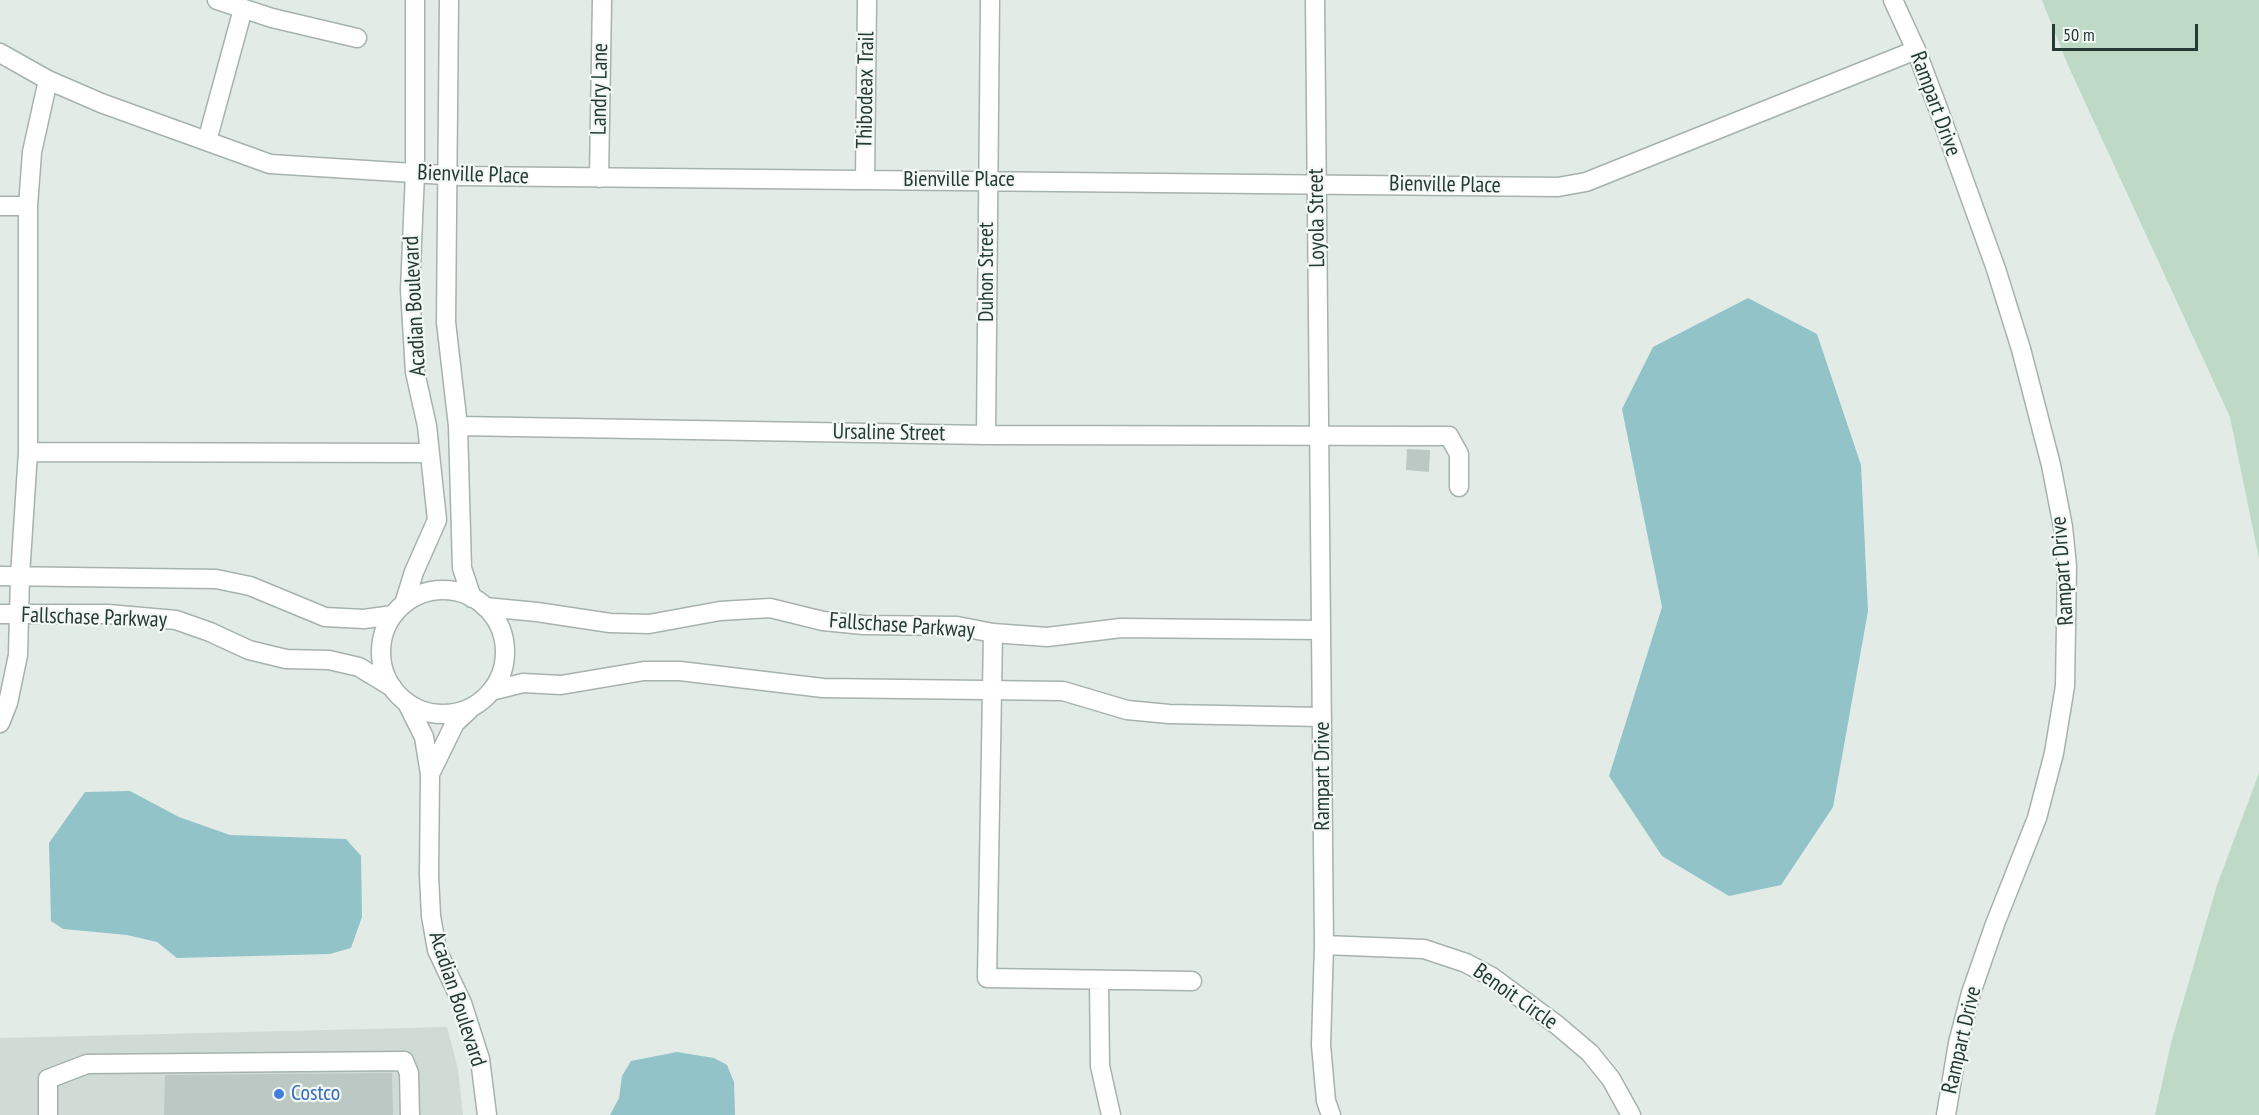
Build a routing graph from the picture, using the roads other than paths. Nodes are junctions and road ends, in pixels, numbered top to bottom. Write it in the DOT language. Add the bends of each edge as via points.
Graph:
graph roads {
  1 [pos="217,0"];
  2 [pos="415,0"];
  3 [pos="449,0"];
  4 [pos="602,0"];
  5 [pos="867,0"];
  6 [pos="990,0"];
  7 [pos="1315,0"];
  8 [pos="1893,0"];
  9 [pos="243,9"];
  10 [pos="357,38"];
  11 [pos="1916,50"];
  12 [pos="0,53"];
  13 [pos="48,80"];
  14 [pos="207,141"];
  15 [pos="415,173"];
  16 [pos="447,176"];
  17 [pos="599,178"];
  18 [pos="865,180"];
  19 [pos="987,181"];
  20 [pos="1317,183"];
  21 [pos="0,206"];
  22 [pos="28,206"];
  23 [pos="458,426"];
  24 [pos="987,435"];
  25 [pos="1320,436"];
  26 [pos="28,452"];
  27 [pos="430,453"];
  28 [pos="1459,487"];
  29 [pos="0,576"];
  30 [pos="20,576"];
  31 [pos="479,602"];
  32 [pos="399,610"];
  33 [pos="0,614"];
  34 [pos="18,614"];
  35 [pos="1321,630"];
  36 [pos="993,633"];
  37 [pos="392,687"];
  38 [pos="993,690"];
  39 [pos="491,691"];
  40 [pos="407,703"];
  41 [pos="475,706"];
  42 [pos="1322,717"];
  43 [pos="0,723"];
  44 [pos="430,774"];
  45 [pos="1324,945"];
  46 [pos="1099,980"];
  47 [pos="1192,981"];
  48 [pos="48,1115"];
  49 [pos="410,1115"];
  50 [pos="487,1115"];
  51 [pos="1111,1115"];
  52 [pos="1331,1115"];
  53 [pos="1631,1115"];
  54 [pos="1946,1115"];
  1 -- 9 [label="street"];
  2 -- 15 [label="street, Acadian Boulevard"];
  3 -- 16 [label="street, Acadian Boulevard"];
  4 -- 17 [label="street, Landry Lane"];
  5 -- 18 [label="street, Thibodeax Trail"];
  6 -- 19 [label="street, Duhon Street"];
  7 -- 20 [label="street, Loyola Street"];
  8 -- 11 [label="street, Rampart Drive"];
  9 -- 10 [label="street"];
  9 -- 14 [label="street"];
  11 -- 20 [label="street, Bienville Place" via="1586,182 1558,187"];
  11 -- 54 [label="street, Rampart Drive" via="2021,349 2049,456 2067,566 2065,686 2054,753 2037,818 1971,993"];
  12 -- 13 [label="street, Bienville Place"];
  13 -- 14 [label="street, Bienville Place"];
  13 -- 22 [label="street" via="32,152"];
  14 -- 15 [label="street, Bienville Place" via="270,164"];
  15 -- 16 [label="street, Bienville Place"];
  15 -- 27 [label="street, Acadian Boulevard" via="410,290 416,372"];
  16 -- 17 [label="street, Bienville Place"];
  16 -- 23 [label="street, Acadian Boulevard" via="446,322"];
  17 -- 18 [label="street, Bienville Place"];
  18 -- 19 [label="street, Bienville Place"];
  19 -- 20 [label="street, Bienville Place"];
  19 -- 24 [label="street, Duhon Street"];
  20 -- 25 [label="street, Loyola Street"];
  21 -- 22 [label="street"];
  22 -- 26 [label="street"];
  23 -- 24 [label="street, Ursaline Street"];
  23 -- 31 [label="street, Acadian Boulevard" via="462,568"];
  24 -- 25 [label="street, Ursaline Street"];
  25 -- 28 [label="street, Ursaline Street" via="1449,436 1459,454"];
  25 -- 35 [label="street, Rampart Drive"];
  26 -- 27 [label="street"];
  26 -- 30 [label="street"];
  27 -- 32 [label="street, Acadian Boulevard" via="437,520"];
  29 -- 30 [label="street, Fallschase Parkway"];
  30 -- 32 [label="street, Fallschase Parkway" via="216,579 250,586 325,617 364,619"];
  30 -- 34 [label="street"];
  31 -- 32 [label="street" via="455,591 436,591 418,596"];
  31 -- 36 [label="street, Fallschase Parkway" via="610,623 650,624 720,611 770,608 824,621 957,626"];
  31 -- 39 [label="street" via="498,626 505,648 504,663"];
  32 -- 37 [label="street" via="384,632 381,651"];
  33 -- 34 [label="street, Fallschase Parkway"];
  34 -- 37 [label="street, Fallschase Parkway" via="108,614 176,620 258,652 359,667"];
  34 -- 43 [label="street" via="15,679"];
  35 -- 36 [label="street, Fallschase Parkway" via="1121,628 1047,637"];
  35 -- 42 [label="street, Rampart Drive"];
  36 -- 38 [label="street"];
  37 -- 40 [label="street"];
  38 -- 39 [label="street" via="824,688 680,671 644,671 561,685 523,683"];
  38 -- 42 [label="street" via="1063,691 1126,710 1169,714"];
  38 -- 46 [label="street" via="987,978"];
  39 -- 41 [label="street"];
  40 -- 41 [label="street" via="440,714"];
  40 -- 44 [label="street, Acadian Boulevard" via="424,737"];
  41 -- 44 [label="street, Acadian Boulevard" via="455,723"];
  42 -- 45 [label="street, Rampart Drive"];
  44 -- 50 [label="street, Acadian Boulevard" via="431,916 437,950 462,1003 480,1059"];
  45 -- 52 [label="street, Rampart Drive" via="1321,1046"];
  45 -- 53 [label="street, Benoit Circle" via="1424,949 1466,963 1492,977 1590,1053 1611,1079"];
  46 -- 47 [label="street"];
  46 -- 51 [label="street" via="1100,1066"];
  48 -- 49 [label="street" via="48,1079 87,1064 404,1061 409,1073"];
}
